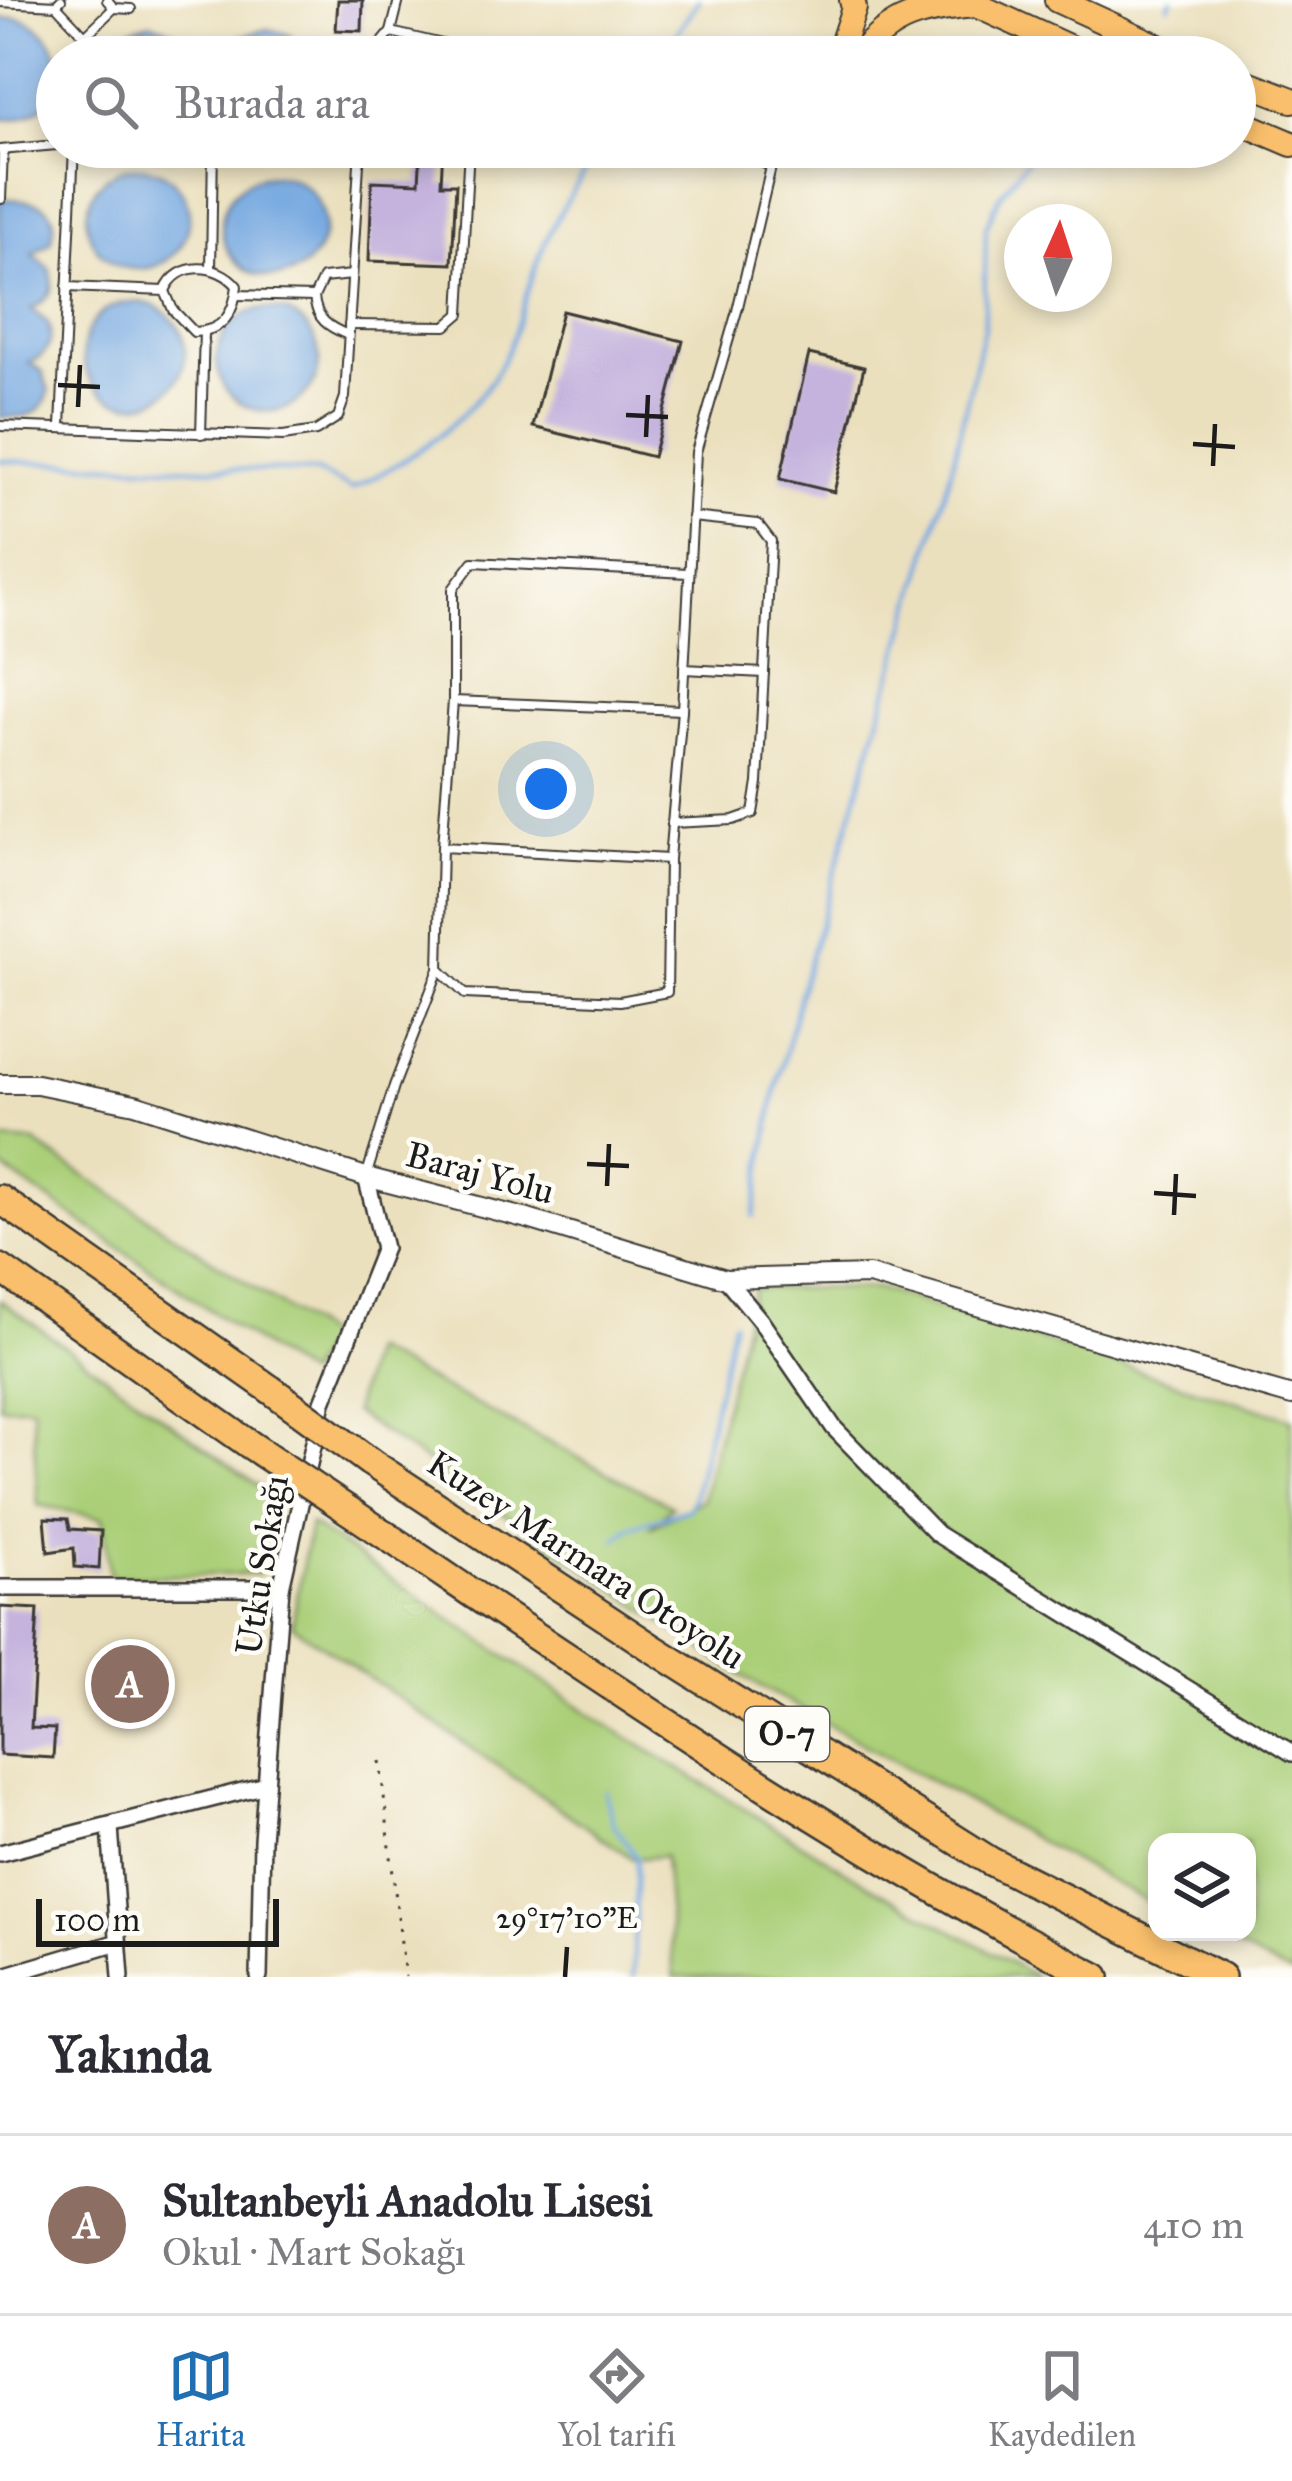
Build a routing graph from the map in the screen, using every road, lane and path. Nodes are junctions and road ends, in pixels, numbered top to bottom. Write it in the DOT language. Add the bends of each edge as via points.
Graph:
graph roads {
  1 [pos="399,0"];
  2 [pos="852,0"];
  3 [pos="1058,0"];
  4 [pos="0,2"];
  5 [pos="58,3"];
  6 [pos="970,3"];
  7 [pos="110,4"];
  8 [pos="131,9"];
  9 [pos="391,32"];
  10 [pos="85,36"];
  11 [pos="388,36"];
  12 [pos="405,36"];
  13 [pos="845,36"];
  14 [pos="876,36"];
  15 [pos="1043,36"];
  16 [pos="1136,36"];
  17 [pos="1256,86"];
  18 [pos="1292,100"];
  19 [pos="1256,129"];
  20 [pos="1292,144"];
  21 [pos="36,147"];
  22 [pos="1,150"];
  23 [pos="73,168"];
  24 [pos="210,168"];
  25 [pos="359,168"];
  26 [pos="468,168"];
  27 [pos="771,168"];
  28 [pos="1,199"];
  29 [pos="211,269"];
  30 [pos="352,275"];
  31 [pos="67,287"];
  32 [pos="165,290"];
  33 [pos="236,295"];
  34 [pos="314,297"];
  35 [pos="348,330"];
  36 [pos="204,331"];
  37 [pos="0,426"];
  38 [pos="61,426"];
  39 [pos="201,434"];
  40 [pos="692,517"];
  41 [pos="688,573"];
  42 [pos="684,669"];
  43 [pos="764,673"];
  44 [pos="454,701"];
  45 [pos="682,710"];
  46 [pos="672,823"];
  47 [pos="442,847"];
  48 [pos="669,859"];
  49 [pos="440,969"];
  50 [pos="0,1084"];
  51 [pos="366,1177"];
  52 [pos="0,1199"];
  53 [pos="0,1268"];
  54 [pos="726,1279"];
  55 [pos="1292,1396"];
  56 [pos="0,1588"];
  57 [pos="281,1588"];
  58 [pos="1292,1753"];
  59 [pos="380,1762"];
  60 [pos="266,1785"];
  61 [pos="110,1827"];
  62 [pos="0,1853"];
  63 [pos="118,1942"];
  64 [pos="0,1977"];
  65 [pos="121,1977"];
  66 [pos="259,1977"];
  67 [pos="405,1977"];
  68 [pos="1096,1977"];
  69 [pos="1221,1977"];
  1 -- 9 [label="lane"];
  2 -- 13 [label="highway"];
  3 -- 16 [label="highway"];
  4 -- 5 [label="lane"];
  5 -- 10 [label="lane"];
  6 -- 14 [label="highway" via="904,16"];
  6 -- 15 [label="highway"];
  7 -- 8 [label="lane"];
  7 -- 10 [label="lane"];
  9 -- 11 [label="lane"];
  9 -- 12 [label="lane"];
  17 -- 18 [label="highway"];
  19 -- 20 [label="highway"];
  21 -- 22 [label="lane"];
  22 -- 28 [label="lane"];
  23 -- 31 [label="lane"];
  24 -- 29 [label="lane"];
  25 -- 30 [label="lane"];
  26 -- 35 [label="lane" via="460,314 446,326"];
  27 -- 40 [label="lane" via="696,452"];
  29 -- 32 [label="lane" via="180,271"];
  29 -- 33 [label="lane" via="229,275"];
  30 -- 34 [label="lane" via="322,278"];
  30 -- 35 [label="lane"];
  31 -- 32 [label="lane"];
  31 -- 38 [label="lane"];
  32 -- 36 [label="lane" via="182,321"];
  33 -- 34 [label="lane"];
  33 -- 36 [label="lane" via="224,323"];
  34 -- 35 [label="lane" via="323,322"];
  35 -- 39 [label="lane" via="338,417 316,431 283,436"];
  36 -- 39 [label="lane"];
  37 -- 38 [label="lane"];
  38 -- 39 [label="lane"];
  40 -- 41 [label="lane"];
  40 -- 43 [label="lane" via="758,524 771,541"];
  41 -- 42 [label="lane"];
  41 -- 44 [label="lane" via="472,562 453,589"];
  42 -- 43 [label="lane"];
  42 -- 45 [label="lane"];
  43 -- 46 [label="lane" via="753,813"];
  44 -- 45 [label="lane"];
  44 -- 47 [label="lane"];
  45 -- 46 [label="lane"];
  46 -- 48 [label="lane"];
  47 -- 48 [label="lane"];
  47 -- 49 [label="lane"];
  48 -- 49 [label="lane" via="667,992 620,1001 465,994"];
  49 -- 51 [label="lane"];
  50 -- 51 [label="street, Baraj Yolu" via="136,1104"];
  51 -- 54 [label="street, Baraj Yolu"];
  51 -- 57 [label="street, Utku Sokağı" via="384,1248 323,1402"];
  52 -- 69 [label="highway, Kuzey Marmara Otoyolu / O-7, bridge" via="370,1462 649,1646 990,1861"];
  53 -- 68 [label="highway, O-7, bridge" via="630,1698 970,1912"];
  54 -- 55 [label="street, Baraj Yolu" via="869,1275"];
  54 -- 58 [label="street" via="834,1428 937,1534"];
  56 -- 57 [label="street"];
  57 -- 60 [label="street, Utku Sokağı"];
  59 -- 67 [label="path"];
  60 -- 61 [label="street"];
  60 -- 66 [label="street, Utku Sokağı"];
  61 -- 62 [label="street"];
  61 -- 63 [label="street"];
  63 -- 64 [label="street"];
  63 -- 65 [label="street"];
}
